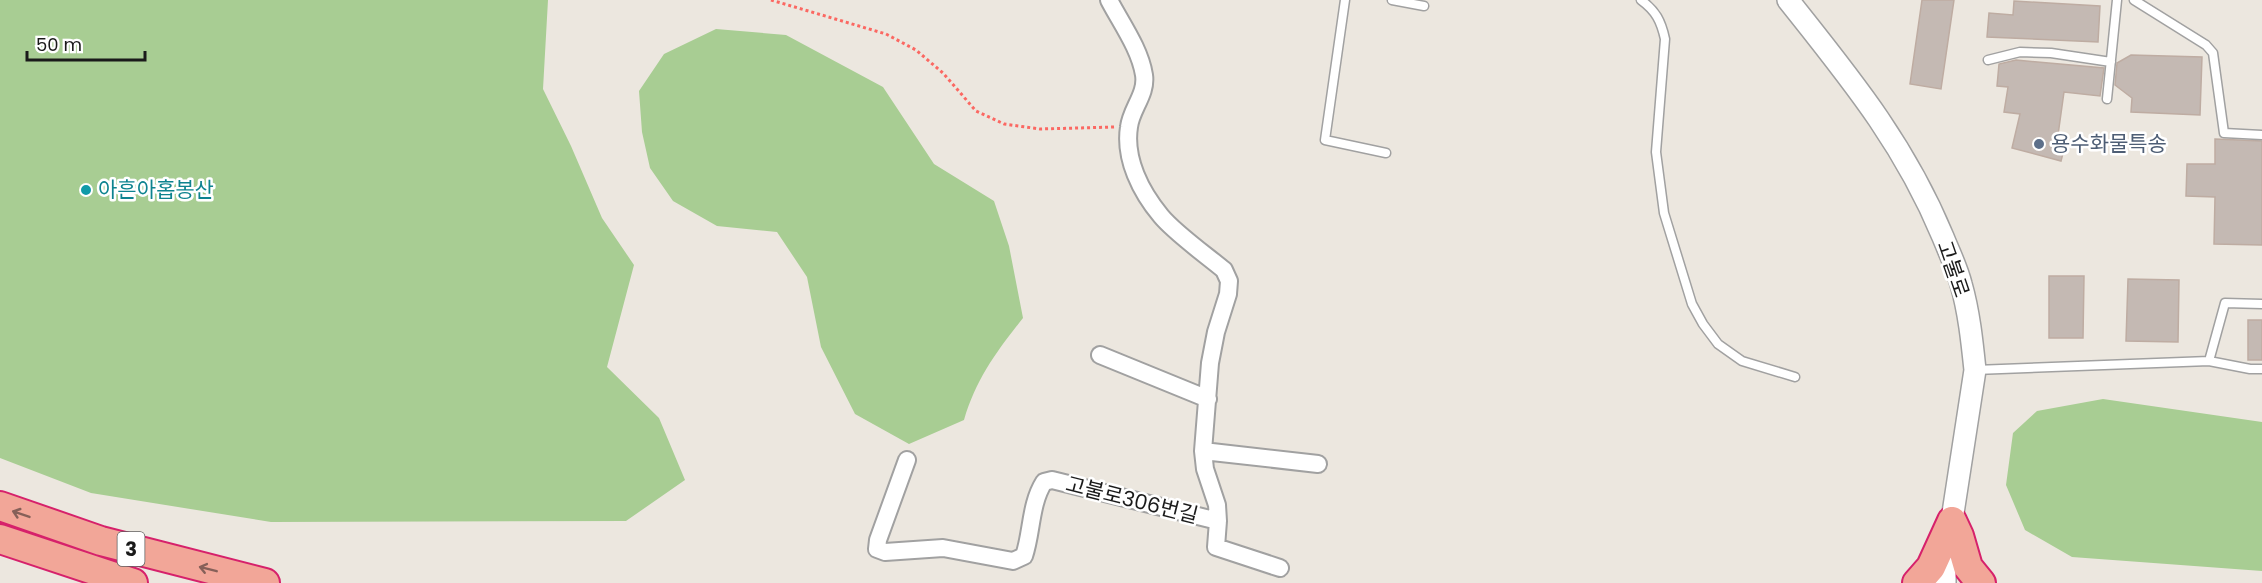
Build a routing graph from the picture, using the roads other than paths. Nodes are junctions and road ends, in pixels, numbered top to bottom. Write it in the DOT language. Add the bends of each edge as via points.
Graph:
graph roads {
  1 [pos="1110,0"];
  2 [pos="1345,0"];
  3 [pos="1392,0"];
  4 [pos="1641,0"];
  5 [pos="1788,0"];
  6 [pos="2117,0"];
  7 [pos="2134,0"];
  8 [pos="1424,6"];
  9 [pos="1988,60"];
  10 [pos="2111,62"];
  11 [pos="2108,99"];
  12 [pos="2262,135"];
  13 [pos="1386,153"];
  14 [pos="2262,304"];
  15 [pos="1100,355"];
  16 [pos="2210,361"];
  17 [pos="2262,369"];
  18 [pos="1975,370"];
  19 [pos="1795,377"];
  20 [pos="1208,399"];
  21 [pos="1203,451"];
  22 [pos="907,460"];
  23 [pos="1318,464"];
  24 [pos="0,507"];
  25 [pos="1218,521"];
  26 [pos="1952,521"];
  27 [pos="0,539"];
  28 [pos="0,560"];
  29 [pos="1280,568"];
  30 [pos="101,583"];
  31 [pos="133,583"];
  32 [pos="265,583"];
  33 [pos="1917,583"];
  34 [pos="1945,583"];
  35 [pos="1981,583"];
  1 -- 20 [label="street, 고불로306번길" via="1145,78 1129,126 1132,166 1161,217 1224,270 1229,280 1210,363"];
  2 -- 13 [label="lane" via="1325,140"];
  3 -- 8 [label="lane"];
  4 -- 19 [label="lane" via="1662,22 1665,39 1656,152 1664,213 1692,304 1718,344 1742,361"];
  5 -- 18 [label="street, 고불로" via="1887,128 1930,205 1961,282"];
  6 -- 10 [label="lane"];
  7 -- 12 [label="lane" via="2213,53 2224,133"];
  9 -- 10 [label="lane" via="2020,52"];
  10 -- 11 [label="lane"];
  14 -- 16 [label="lane" via="2225,303"];
  15 -- 20 [label="street"];
  16 -- 17 [label="lane"];
  16 -- 18 [label="lane"];
  18 -- 26 [label="street, 고불로"];
  20 -- 21 [label="street, 고불로306번길"];
  21 -- 23 [label="street"];
  21 -- 25 [label="street, 고불로306번길"];
  22 -- 25 [label="street, 고불로306번길" via="878,540 878,549 885,552 943,548 1013,561 1024,556 1038,492 1044,482 1052,480"];
  32 -- 24 [label="highway, 3, one-way" via="101,541"];
  25 -- 29 [label="street" via="1216,546"];
  26 -- 33 [label="highway" via="1931,567"];
  26 -- 34 [label="street, 고불로"];
  26 -- 35 [label="highway" via="1968,567"];
  27 -- 31 [label="highway, 3"];
  28 -- 30 [label="highway"];
}
